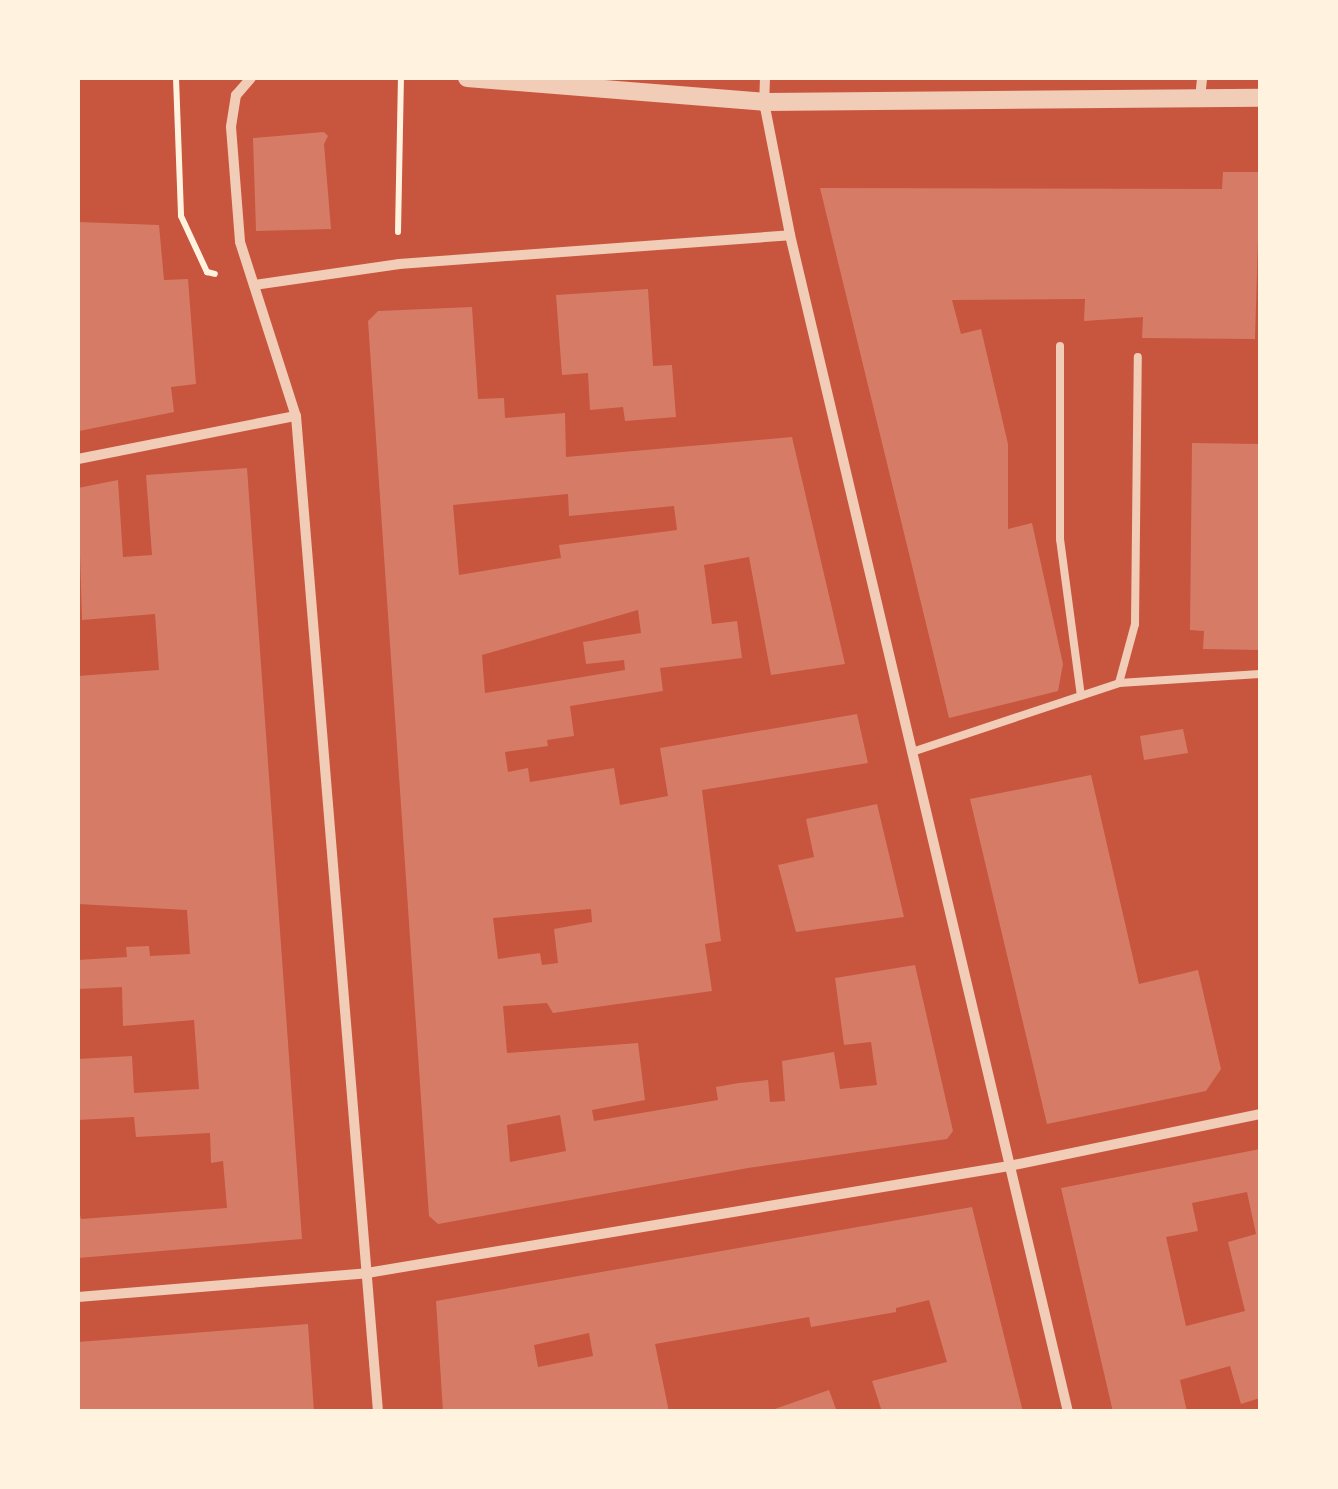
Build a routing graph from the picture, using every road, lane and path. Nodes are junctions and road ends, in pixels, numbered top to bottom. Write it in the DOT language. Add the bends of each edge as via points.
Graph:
graph roads {
  1 [pos="176,78"];
  2 [pos="251,78"];
  3 [pos="401,78"];
  4 [pos="467,78"];
  5 [pos="766,78"];
  6 [pos="1202,78"];
  7 [pos="1200,98"];
  8 [pos="1260,98"];
  9 [pos="764,102"];
  10 [pos="790,235"];
  11 [pos="399,264"];
  12 [pos="254,285"];
  13 [pos="1060,346"];
  14 [pos="1138,357"];
  15 [pos="296,416"];
  16 [pos="78,459"];
  17 [pos="1260,674"];
  18 [pos="1118,683"];
  19 [pos="1082,696"];
  20 [pos="912,752"];
  21 [pos="1260,1114"];
  22 [pos="1009,1166"];
  23 [pos="367,1273"];
  24 [pos="78,1297"];
  25 [pos="378,1412"];
  26 [pos="1068,1412"];
  1 -- 12 [label="path" via="181,216 206,272"];
  2 -- 12 [label="street" via="236,96 230,127 240,242"];
  3 -- 11 [label="path"];
  4 -- 9 [label="street"];
  5 -- 9 [label="street"];
  6 -- 7 [label="street"];
  7 -- 8 [label="street"];
  7 -- 9 [label="street"];
  9 -- 10 [label="street"];
  10 -- 11 [label="street"];
  10 -- 20 [label="street"];
  11 -- 12 [label="street"];
  12 -- 15 [label="street"];
  13 -- 19 [label="lane" via="1060,540"];
  14 -- 18 [label="lane" via="1135,624"];
  15 -- 16 [label="street"];
  15 -- 23 [label="street"];
  17 -- 18 [label="lane"];
  18 -- 19 [label="lane"];
  19 -- 20 [label="lane"];
  20 -- 22 [label="street"];
  21 -- 22 [label="street"];
  22 -- 23 [label="street"];
  22 -- 26 [label="street"];
  23 -- 24 [label="street"];
  23 -- 25 [label="street"];
}
